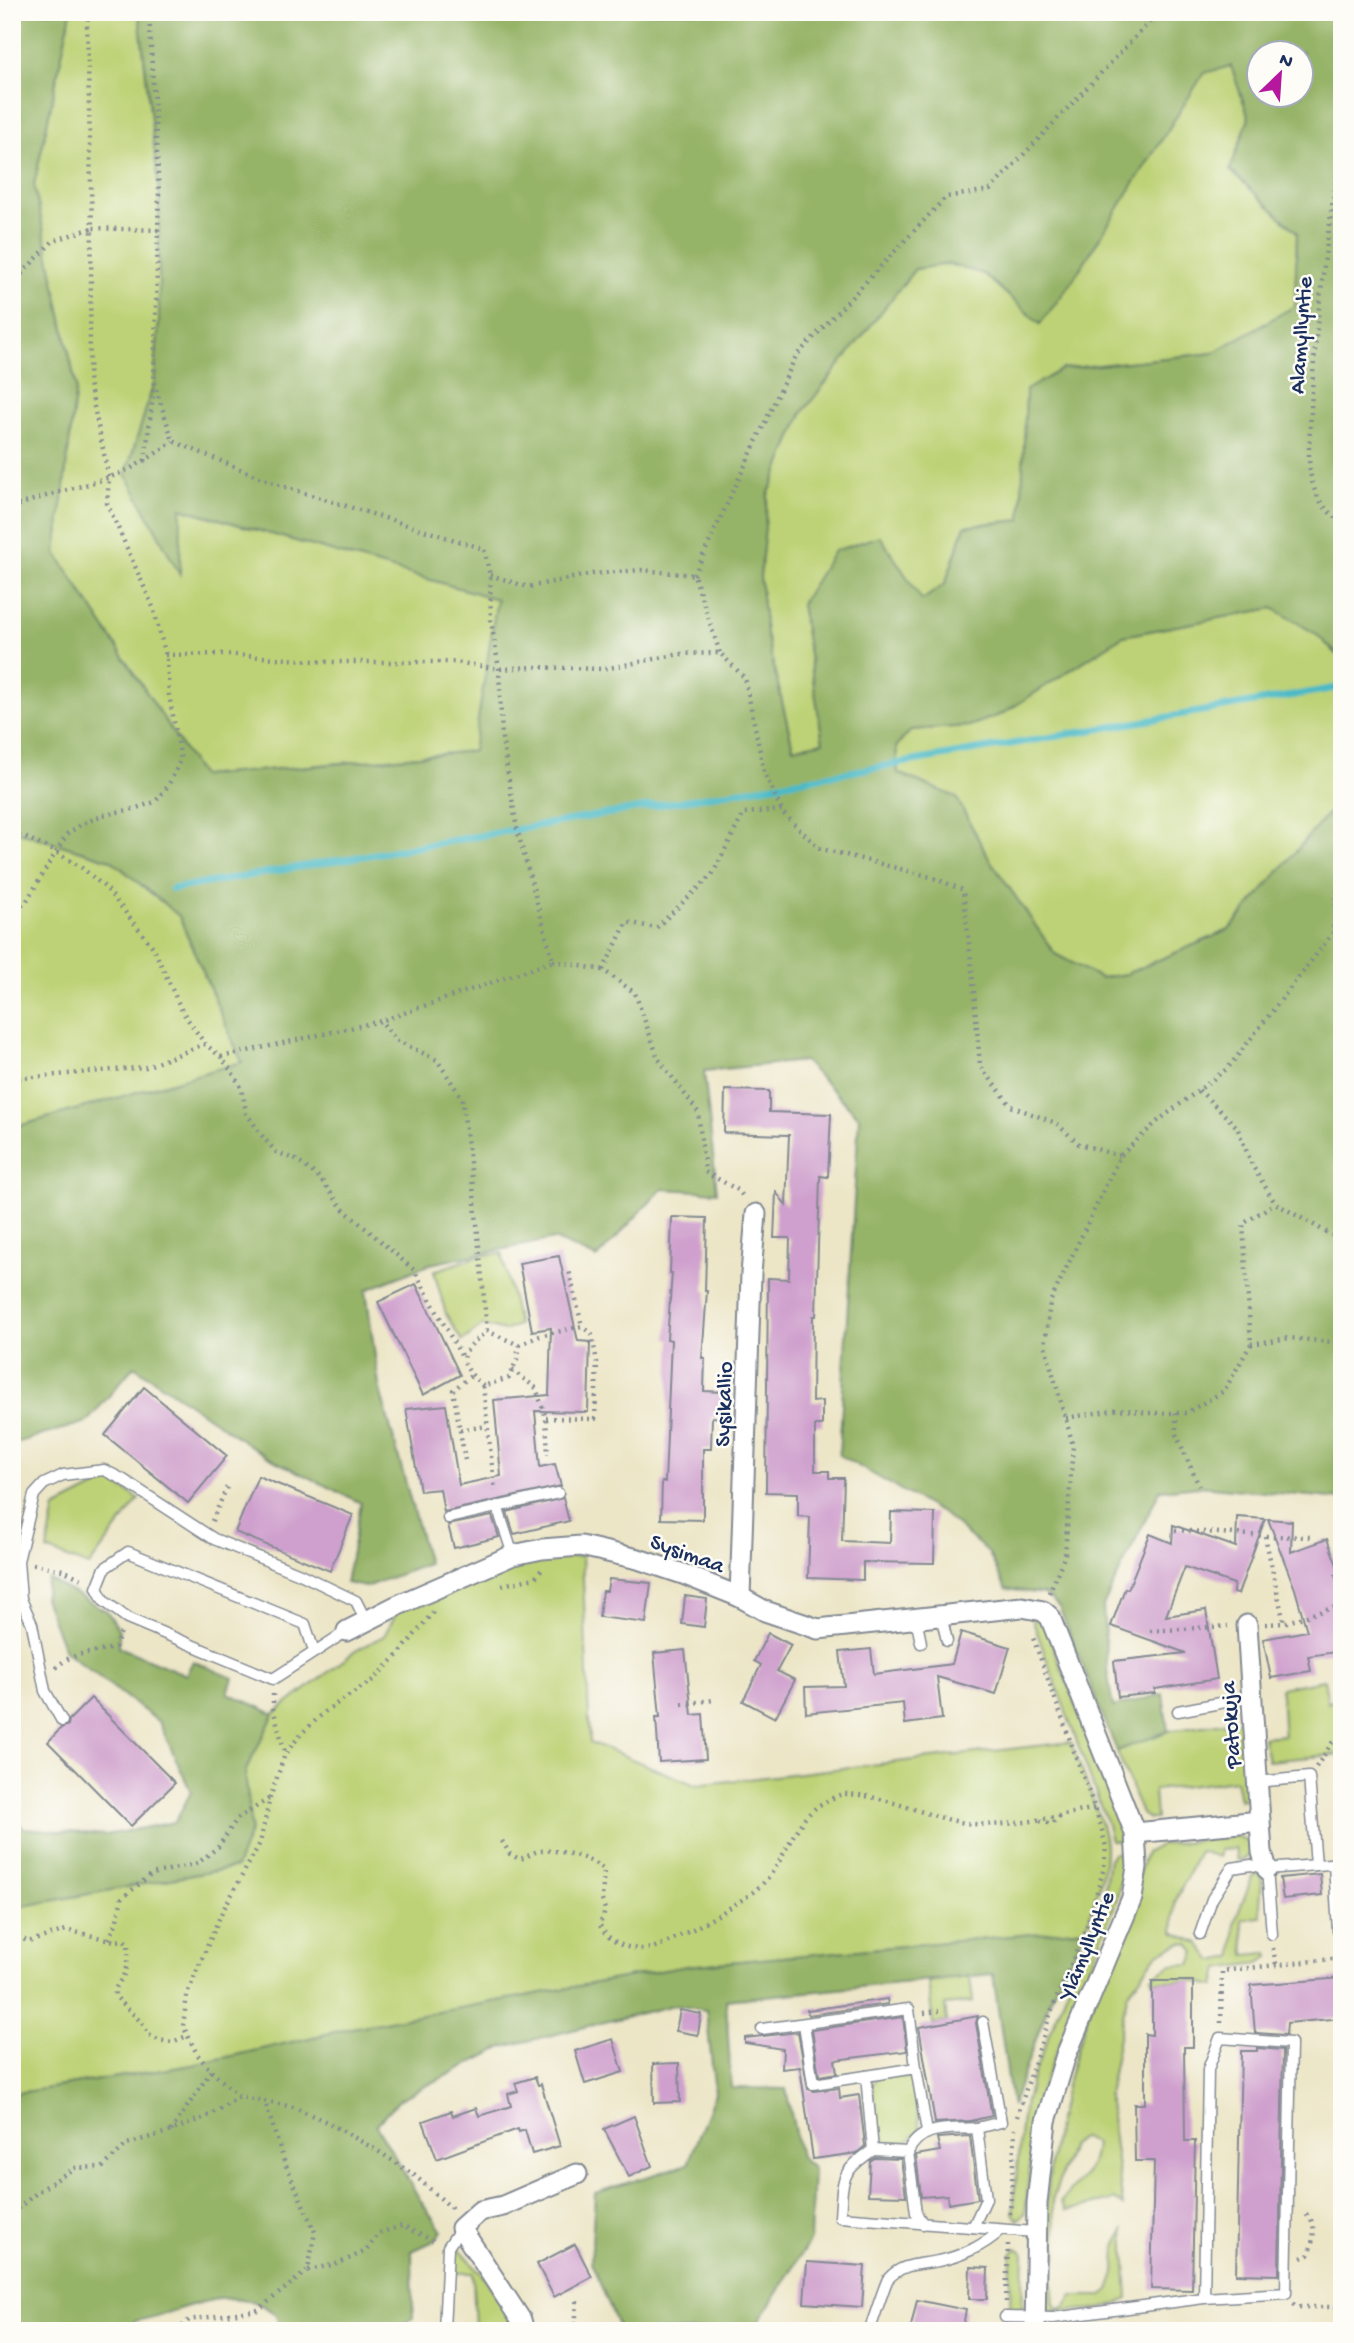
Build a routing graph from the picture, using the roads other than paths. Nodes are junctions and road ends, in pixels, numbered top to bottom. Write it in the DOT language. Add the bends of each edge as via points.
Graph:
graph roads {
  1 [pos="756,1214"];
  2 [pos="558,1493"];
  3 [pos="497,1506"];
  4 [pos="448,1518"];
  5 [pos="513,1555"];
  6 [pos="740,1597"];
  7 [pos="17,1602"];
  8 [pos="1022,1607"];
  9 [pos="941,1615"];
  10 [pos="916,1618"];
  11 [pos="366,1621"];
  12 [pos="1247,1625"];
  13 [pos="347,1631"];
  14 [pos="947,1641"];
  15 [pos="921,1643"];
  16 [pos="314,1651"];
  17 [pos="1251,1697"];
  18 [pos="1178,1712"];
  19 [pos="62,1721"];
  20 [pos="1257,1782"];
  21 [pos="1260,1821"];
  22 [pos="1135,1833"];
  23 [pos="1338,1863"];
  24 [pos="1317,1865"];
  25 [pos="1266,1869"];
  26 [pos="1338,1931"];
  27 [pos="1200,1934"];
  28 [pos="1272,1934"];
  29 [pos="983,2022"];
  30 [pos="804,2024"];
  31 [pos="762,2029"];
  32 [pos="916,2068"];
  33 [pos="866,2076"];
  34 [pos="977,2128"];
  35 [pos="927,2132"];
  36 [pos="873,2150"];
  37 [pos="908,2152"];
  38 [pos="577,2174"];
  39 [pos="923,2224"];
  40 [pos="465,2225"];
  41 [pos="973,2227"];
  42 [pos="1001,2230"];
  43 [pos="1035,2232"];
  44 [pos="1204,2298"];
  45 [pos="1005,2317"];
  46 [pos="1035,2325"];
  47 [pos="444,2331"];
  48 [pos="524,2331"];
  49 [pos="870,2331"];
  1 -- 6 [label="street, Sysikallio"];
  2 -- 3 [label="lane"];
  3 -- 4 [label="lane"];
  3 -- 5 [label="lane"];
  5 -- 6 [label="street, Sysimaa" via="581,1546 638,1559"];
  5 -- 11 [label="street, Sysimaa"];
  6 -- 10 [label="street, Sysimaa" via="765,1612 818,1629"];
  7 -- 11 [label="lane" via="18,1561 34,1494 64,1475 104,1471 206,1535 356,1601"];
  7 -- 19 [label="lane" via="32,1624 45,1691"];
  8 -- 9 [label="street, Sysimaa"];
  8 -- 22 [label="street, Ylämyllyntie" via="1042,1611 1055,1626"];
  9 -- 10 [label="street, Sysimaa"];
  9 -- 14 [label="lane"];
  10 -- 15 [label="lane"];
  11 -- 13 [label="street, Sysimaa"];
  12 -- 17 [label="street, Patokuja"];
  13 -- 16 [label="lane"];
  16 -- 16 [label="lane" via="305,1624 128,1552 106,1569 97,1588 104,1601 127,1618 273,1679"];
  17 -- 18 [label="lane"];
  17 -- 20 [label="street, Patokuja"];
  20 -- 21 [label="street, Patokuja"];
  20 -- 24 [label="lane" via="1309,1777"];
  21 -- 22 [label="street"];
  21 -- 25 [label="street, Patokuja"];
  22 -- 43 [label="street, Ylämyllyntie" via="1137,1867 1132,1898 1050,2102"];
  23 -- 24 [label="lane"];
  23 -- 26 [label="lane"];
  24 -- 25 [label="lane"];
  25 -- 27 [label="lane" via="1251,1865 1232,1868 1212,1899"];
  25 -- 28 [label="lane"];
  29 -- 34 [label="lane" via="1001,2122"];
  30 -- 31 [label="lane"];
  30 -- 32 [label="lane" via="909,2009"];
  30 -- 33 [label="lane" via="813,2084"];
  32 -- 33 [label="lane"];
  32 -- 35 [label="lane"];
  33 -- 36 [label="lane"];
  34 -- 35 [label="lane"];
  34 -- 41 [label="lane" via="986,2199"];
  35 -- 37 [label="lane" via="913,2141"];
  36 -- 37 [label="lane"];
  36 -- 39 [label="lane" via="852,2164 843,2178 840,2217"];
  37 -- 39 [label="lane" via="916,2213"];
  38 -- 40 [label="street" via="503,2206 480,2211"];
  39 -- 41 [label="lane"];
  40 -- 47 [label="lane" via="448,2247"];
  40 -- 48 [label="street"];
  41 -- 42 [label="lane"];
  42 -- 43 [label="lane"];
  42 -- 49 [label="lane" via="988,2242 940,2261 905,2266 886,2281"];
  43 -- 46 [label="street, Ylämyllyntie"];
  44 -- 44 [label="lane" via="1286,2293 1291,2043 1220,2038 1208,2069"];
  44 -- 46 [label="lane"];
  45 -- 46 [label="lane"];
}
